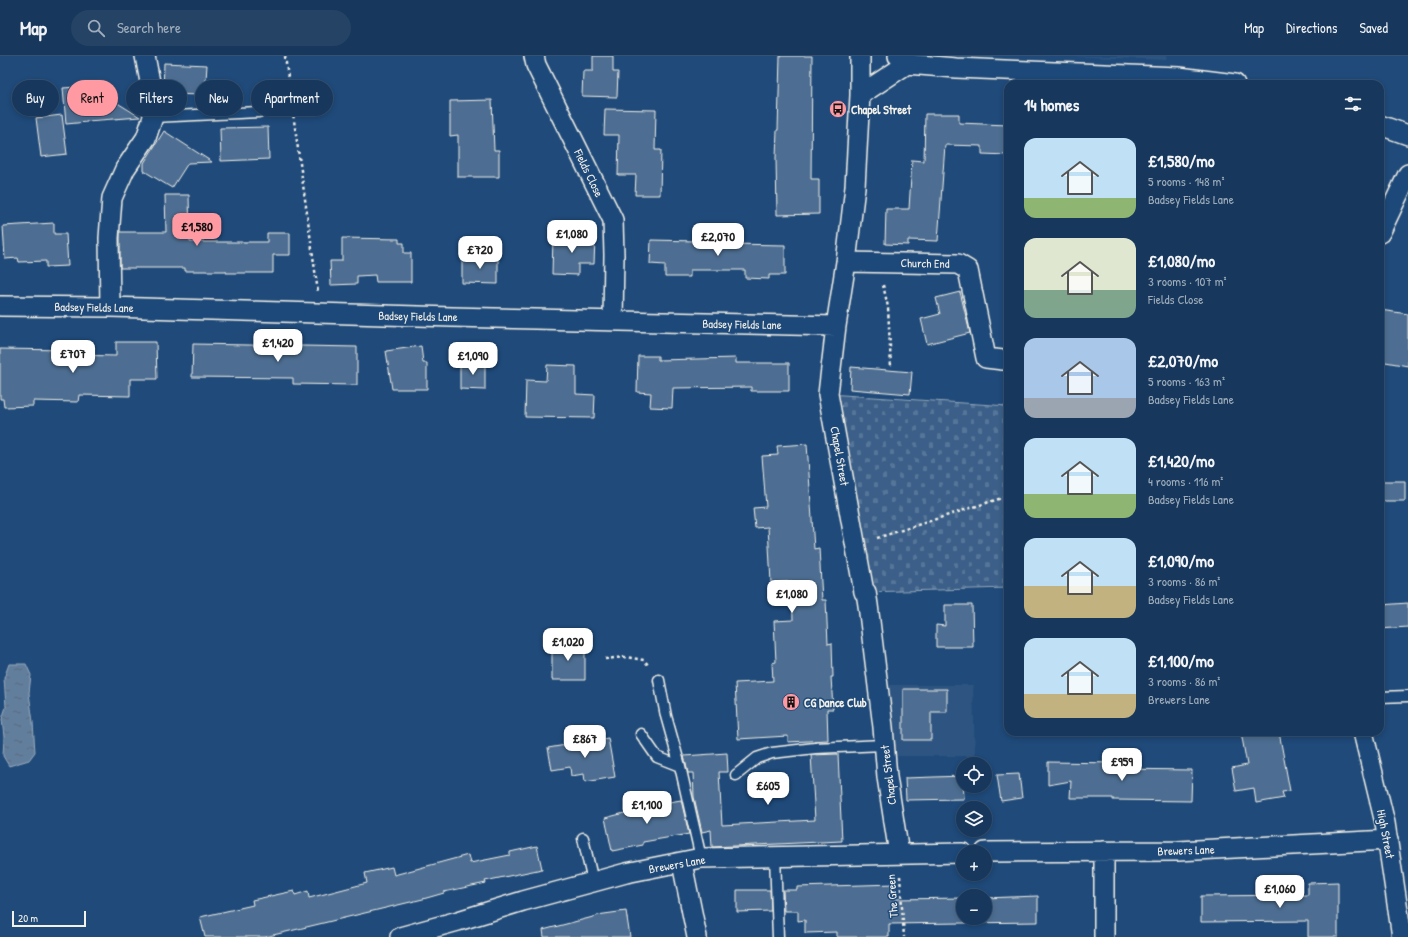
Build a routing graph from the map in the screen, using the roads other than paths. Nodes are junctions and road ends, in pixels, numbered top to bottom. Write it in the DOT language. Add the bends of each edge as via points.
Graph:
graph roads {
  1 [pos="145,56"];
  2 [pos="534,56"];
  3 [pos="860,56"];
  4 [pos="902,60"];
  5 [pos="1203,80"];
  6 [pos="860,95"];
  7 [pos="251,112"];
  8 [pos="153,117"];
  9 [pos="1384,126"];
  10 [pos="1408,135"];
  11 [pos="1408,174"];
  12 [pos="1384,225"];
  13 [pos="846,262"];
  14 [pos="0,306"];
  15 [pos="110,307"];
  16 [pos="612,321"];
  17 [pos="836,326"];
  18 [pos="1003,360"];
  19 [pos="659,680"];
  20 [pos="1408,696"];
  21 [pos="1384,698"];
  22 [pos="641,734"];
  23 [pos="1364,736"];
  24 [pos="884,745"];
  25 [pos="680,766"];
  26 [pos="736,775"];
  27 [pos="583,838"];
  28 [pos="1388,840"];
  29 [pos="1104,851"];
  30 [pos="992,852"];
  31 [pos="956,853"];
  32 [pos="899,854"];
  33 [pos="775,856"];
  34 [pos="701,858"];
  35 [pos="682,863"];
  36 [pos="593,882"];
  37 [pos="400,937"];
  38 [pos="697,937"];
  39 [pos="778,937"];
  40 [pos="1104,937"];
  41 [pos="1402,937"];
  1 -- 8 [label="street" via="152,88"];
  2 -- 16 [label="street, Fields Close" via="536,65 613,220"];
  3 -- 6 [label="street, Chapel Street"];
  4 -- 5 [label="street" via="956,68"];
  4 -- 6 [label="street"];
  6 -- 13 [label="street, Chapel Street" via="855,187"];
  7 -- 8 [label="lane"];
  8 -- 15 [label="street" via="146,138 125,169 112,198 109,238"];
  9 -- 10 [label="street"];
  11 -- 12 [label="street"];
  13 -- 17 [label="street, Chapel Street"];
  13 -- 18 [label="street, Church End" via="958,264 968,270 986,358"];
  14 -- 15 [label="street, Badsey Fields Lane"];
  15 -- 16 [label="street, Badsey Fields Lane"];
  16 -- 17 [label="street, Badsey Fields Lane"];
  17 -- 24 [label="street, Chapel Street" via="828,394 868,605"];
  19 -- 25 [label="lane"];
  20 -- 21 [label="lane"];
  22 -- 25 [label="lane" via="657,757"];
  23 -- 28 [label="street, High Street"];
  24 -- 26 [label="lane" via="772,753 757,758"];
  24 -- 32 [label="street, Chapel Street"];
  25 -- 34 [label="lane"];
  27 -- 36 [label="lane"];
  28 -- 29 [label="street, Brewers Lane" via="1178,851"];
  28 -- 41 [label="street, High Street"];
  29 -- 30 [label="street, Brewers Lane"];
  29 -- 40 [label="street"];
  31 -- 32 [label="street, Brewers Lane"];
  32 -- 33 [label="street, Brewers Lane"];
  33 -- 34 [label="street, Brewers Lane"];
  33 -- 39 [label="lane"];
  34 -- 35 [label="street, Brewers Lane"];
  35 -- 36 [label="street, Brewers Lane"];
  35 -- 38 [label="street"];
  36 -- 37 [label="street, Brewers Lane"];
}
